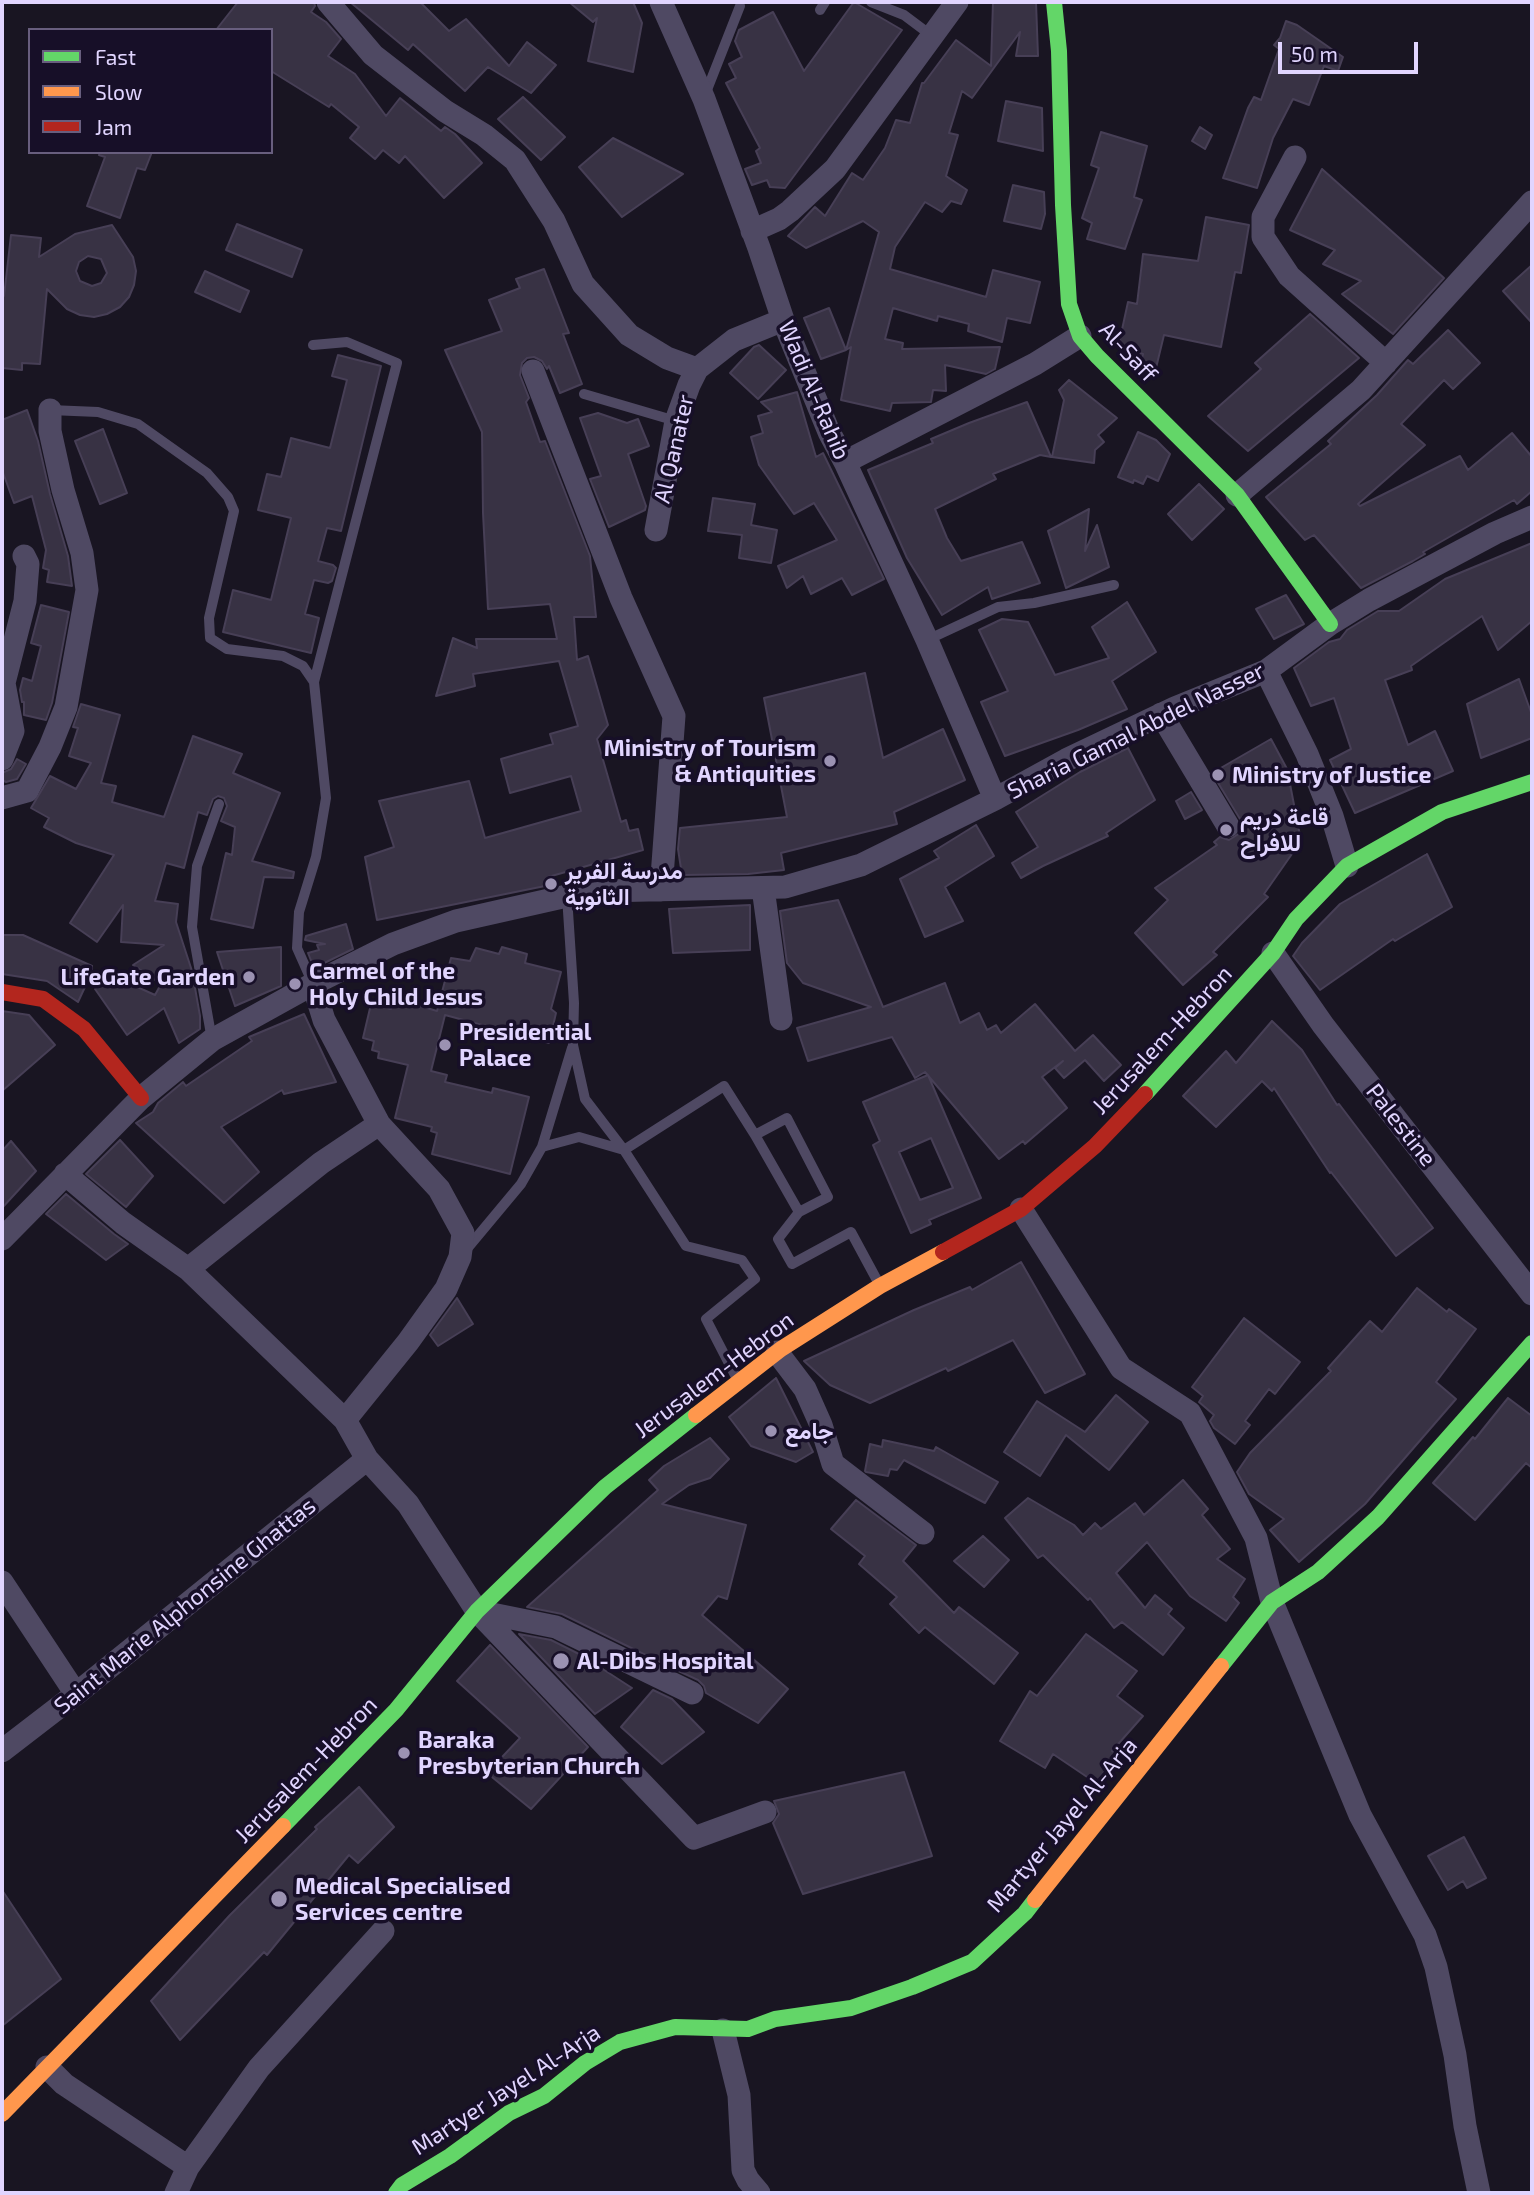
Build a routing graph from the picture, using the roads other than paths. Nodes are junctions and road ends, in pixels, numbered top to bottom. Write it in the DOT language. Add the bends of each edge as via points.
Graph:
graph roads {
  1 [pos="328,2"];
  2 [pos="661,2"];
  3 [pos="872,2"];
  4 [pos="957,2"];
  5 [pos="1054,2"];
  6 [pos="740,6"];
  7 [pos="932,36"];
  8 [pos="704,99"];
  9 [pos="1295,157"];
  10 [pos="1532,202"];
  11 [pos="752,231"];
  12 [pos="783,320"];
  13 [pos="1080,336"];
  14 [pos="313,345"];
  15 [pos="1386,363"];
  16 [pos="697,369"];
  17 [pos="533,371"];
  18 [pos="583,394"];
  19 [pos="50,410"];
  20 [pos="676,421"];
  21 [pos="845,462"];
  22 [pos="1237,495"];
  23 [pos="1532,517"];
  24 [pos="656,530"];
  25 [pos="24,556"];
  26 [pos="1114,585"];
  27 [pos="1330,624"];
  28 [pos="927,640"];
  29 [pos="1266,671"];
  30 [pos="314,682"];
  31 [pos="1161,715"];
  32 [pos="2,759"];
  33 [pos="984,772"];
  34 [pos="1532,782"];
  35 [pos="2,797"];
  36 [pos="995,799"];
  37 [pos="219,804"];
  38 [pos="1228,826"];
  39 [pos="1347,866"];
  40 [pos="763,888"];
  41 [pos="661,890"];
  42 [pos="567,896"];
  43 [pos="1273,953"];
  44 [pos="313,984"];
  45 [pos="2,992"];
  46 [pos="781,1018"];
  47 [pos="212,1040"];
  48 [pos="573,1045"];
  49 [pos="141,1098"];
  50 [pos="379,1124"];
  51 [pos="755,1135"];
  52 [pos="542,1147"];
  53 [pos="624,1150"];
  54 [pos="65,1174"];
  55 [pos="1021,1209"];
  56 [pos="799,1212"];
  57 [pos="2,1239"];
  58 [pos="460,1257"];
  59 [pos="188,1269"];
  60 [pos="880,1286"];
  61 [pos="1532,1294"];
  62 [pos="1532,1343"];
  63 [pos="777,1352"];
  64 [pos="738,1382"];
  65 [pos="345,1420"];
  66 [pos="367,1459"];
  67 [pos="923,1533"];
  68 [pos="2,1582"];
  69 [pos="1272,1602"];
  70 [pos="477,1611"];
  71 [pos="692,1693"];
  72 [pos="76,1694"];
  73 [pos="2,1751"];
  74 [pos="765,1812"];
  75 [pos="383,1931"];
  76 [pos="723,2030"];
  77 [pos="47,2067"];
  78 [pos="2,2114"];
  79 [pos="188,2167"];
  80 [pos="176,2193"];
  81 [pos="396,2193"];
  82 [pos="759,2193"];
  83 [pos="1479,2193"];
  1 -- 16 [label="street" via="373,55 515,160 554,221 583,284 629,335 667,358"];
  2 -- 8 [label="street, Wadi Al-Rahib"];
  3 -- 7 [label="lane" via="904,15"];
  4 -- 7 [label="street"];
  5 -- 13 [label="street, Al-Saff" via="1068,293"];
  6 -- 8 [label="lane"];
  7 -- 11 [label="street" via="835,169 790,211"];
  8 -- 11 [label="street, Wadi Al-Rahib"];
  9 -- 15 [label="street" via="1262,217 1262,237 1289,276"];
  10 -- 15 [label="street"];
  11 -- 12 [label="street, Wadi Al-Rahib"];
  12 -- 16 [label="street" via="734,340"];
  12 -- 21 [label="street, Wadi Al-Rahib"];
  13 -- 21 [label="street" via="1023,371"];
  13 -- 22 [label="street, Al-Saff"];
  14 -- 30 [label="lane" via="347,342 397,363"];
  15 -- 22 [label="street" via="1361,390"];
  16 -- 20 [label="street, Al Qanater"];
  17 -- 41 [label="street" via="621,598 674,716"];
  18 -- 20 [label="lane"];
  19 -- 30 [label="lane" via="98,412 138,425 207,473 234,511 209,618 210,638 227,649 283,656 303,666"];
  19 -- 35 [label="street" via="50,431 82,553 87,590 66,707 50,747 27,791"];
  20 -- 24 [label="street, Al Qanater"];
  21 -- 28 [label="street, Wadi Al-Rahib"];
  22 -- 27 [label="street, Al-Saff"];
  23 -- 27 [label="street, Sharia Gamal Abdel Nasser"];
  25 -- 32 [label="street" via="28,564 25,601 4,683 13,731"];
  26 -- 28 [label="lane" via="998,607"];
  27 -- 29 [label="street, Sharia Gamal Abdel Nasser"];
  28 -- 33 [label="street, Wadi Al-Rahib"];
  29 -- 31 [label="street, Sharia Gamal Abdel Nasser"];
  29 -- 39 [label="street" via="1307,754"];
  30 -- 44 [label="lane" via="326,798 316,857 299,912 297,948"];
  31 -- 36 [label="street, Sharia Gamal Abdel Nasser"];
  31 -- 38 [label="street"];
  33 -- 36 [label="street, Sharia Gamal Abdel Nasser"];
  34 -- 39 [label="street, Jerusalem-Hebron" via="1443,812"];
  36 -- 40 [label="street, Sharia Gamal Abdel Nasser" via="861,865 785,887"];
  37 -- 47 [label="lane" via="197,866 192,927"];
  39 -- 43 [label="street, Jerusalem-Hebron" via="1296,919"];
  40 -- 41 [label="street, Sharia Gamal Abdel Nasser"];
  40 -- 46 [label="street"];
  41 -- 42 [label="street, Sharia Gamal Abdel Nasser"];
  42 -- 44 [label="street, Sharia Gamal Abdel Nasser" via="456,921 393,944"];
  42 -- 48 [label="lane"];
  43 -- 55 [label="street, Jerusalem-Hebron" via="1095,1146"];
  43 -- 61 [label="street, Palestine" via="1323,1026"];
  44 -- 47 [label="street, Sharia Gamal Abdel Nasser"];
  44 -- 50 [label="street" via="324,1020"];
  45 -- 49 [label="street" via="43,999 84,1029"];
  47 -- 49 [label="street, Sharia Gamal Abdel Nasser"];
  48 -- 52 [label="lane"];
  48 -- 53 [label="lane" via="585,1099"];
  49 -- 54 [label="street, Sharia Gamal Abdel Nasser"];
  50 -- 58 [label="street" via="439,1189 463,1233"];
  50 -- 59 [label="street" via="321,1163"];
  51 -- 53 [label="lane" via="724,1086"];
  51 -- 56 [label="lane"];
  51 -- 56 [label="lane" via="787,1118 828,1197"];
  52 -- 53 [label="lane" via="579,1137"];
  52 -- 58 [label="lane" via="521,1184"];
  53 -- 64 [label="lane" via="686,1246 742,1260 755,1279 706,1319"];
  54 -- 57 [label="street, Sharia Gamal Abdel Nasser"];
  54 -- 59 [label="street"];
  55 -- 60 [label="street, Jerusalem-Hebron"];
  55 -- 69 [label="street" via="1121,1368 1190,1413 1256,1538"];
  56 -- 60 [label="lane" via="778,1239 792,1264 851,1232"];
  58 -- 65 [label="street" via="446,1289"];
  59 -- 65 [label="street"];
  60 -- 63 [label="street, Jerusalem-Hebron"];
  62 -- 69 [label="street, Martyer Jayel Al-Arja" via="1378,1517 1318,1572"];
  63 -- 64 [label="street, Jerusalem-Hebron"];
  63 -- 67 [label="street" via="805,1389 833,1464"];
  64 -- 70 [label="street, Jerusalem-Hebron" via="604,1487"];
  65 -- 66 [label="street"];
  66 -- 70 [label="street" via="408,1504"];
  66 -- 72 [label="street, Saint Marie Alphonsine Ghattas"];
  68 -- 72 [label="street"];
  69 -- 76 [label="street, Martyer Jayel Al-Arja" via="1025,1913 972,1962 850,2008"];
  69 -- 83 [label="street" via="1360,1815 1426,1935 1455,2054"];
  70 -- 71 [label="street" via="556,1628"];
  70 -- 74 [label="street" via="694,1838"];
  70 -- 77 [label="street, Jerusalem-Hebron" via="396,1710"];
  72 -- 73 [label="street, Saint Marie Alphonsine Ghattas"];
  75 -- 79 [label="street" via="259,2068"];
  76 -- 81 [label="street, Martyer Jayel Al-Arja" via="675,2027 620,2042"];
  76 -- 82 [label="street" via="739,2095 743,2170"];
  77 -- 78 [label="street, Jerusalem-Hebron"];
  77 -- 79 [label="street" via="64,2084"];
  79 -- 80 [label="street"];
}
